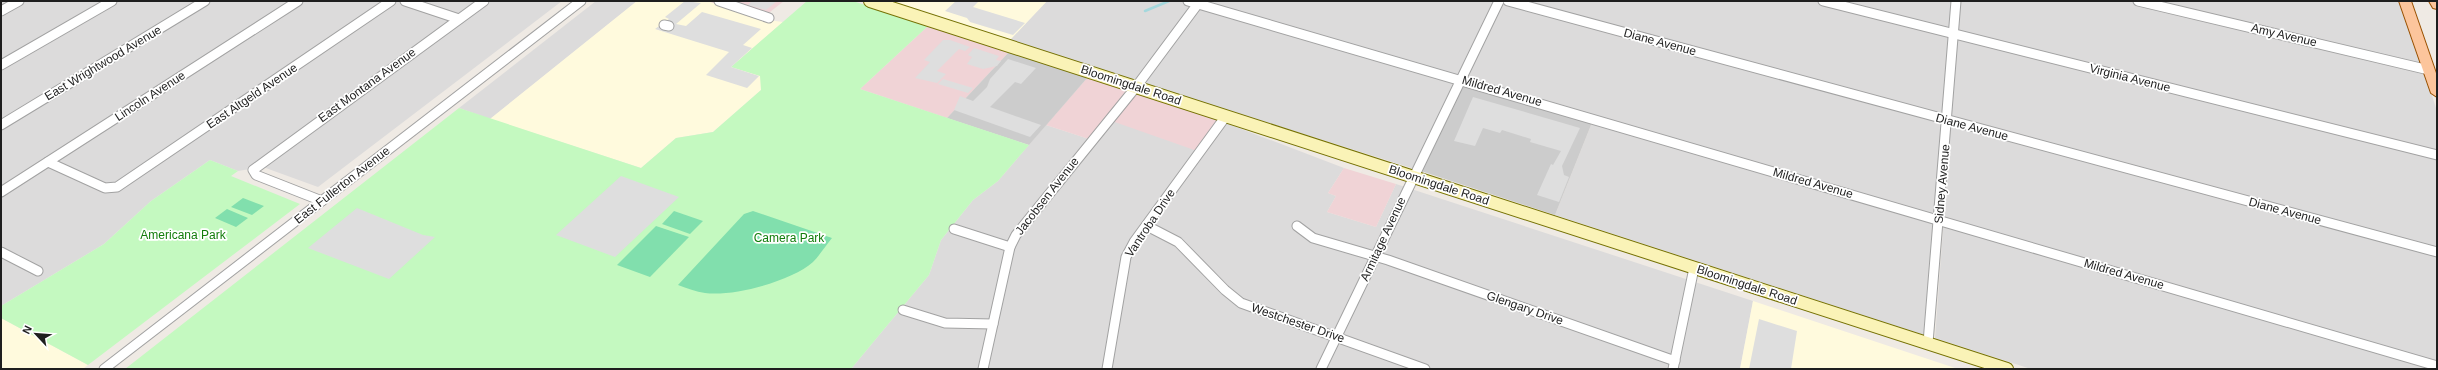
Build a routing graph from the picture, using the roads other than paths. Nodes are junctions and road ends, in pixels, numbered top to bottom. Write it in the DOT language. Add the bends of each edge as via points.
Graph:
graph roads {
  1 [pos="19,1"];
  2 [pos="112,1"];
  3 [pos="205,1"];
  4 [pos="298,1"];
  5 [pos="391,1"];
  6 [pos="405,1"];
  7 [pos="484,1"];
  8 [pos="581,1"];
  9 [pos="720,1"];
  10 [pos="870,1"];
  11 [pos="1188,1"];
  12 [pos="1499,1"];
  13 [pos="1508,1"];
  14 [pos="1823,1"];
  15 [pos="1956,1"];
  16 [pos="2138,1"];
  17 [pos="2405,1"];
  18 [pos="2435,1"];
  19 [pos="1199,2"];
  20 [pos="2437,6"];
  21 [pos="1,11"];
  22 [pos="769,18"];
  23 [pos="459,19"];
  24 [pos="1953,34"];
  25 [pos="1,65"];
  26 [pos="2430,70"];
  27 [pos="1460,79"];
  28 [pos="1136,87"];
  29 [pos="2437,93"];
  30 [pos="1226,116"];
  31 [pos="1948,120"];
  32 [pos="1,125"];
  33 [pos="2437,155"];
  34 [pos="48,162"];
  35 [pos="1413,176"];
  36 [pos="1,192"];
  37 [pos="322,201"];
  38 [pos="1938,220"];
  39 [pos="1147,226"];
  40 [pos="1297,226"];
  41 [pos="954,229"];
  42 [pos="1010,247"];
  43 [pos="1,252"];
  44 [pos="2437,252"];
  45 [pos="1374,256"];
  46 [pos="1694,268"];
  47 [pos="38,271"];
  48 [pos="903,310"];
  49 [pos="993,324"];
  50 [pos="1336,336"];
  51 [pos="1928,344"];
  52 [pos="1674,365"];
  53 [pos="2437,366"];
  54 [pos="104,369"];
  55 [pos="983,369"];
  56 [pos="1107,369"];
  57 [pos="1321,369"];
  58 [pos="1425,369"];
  59 [pos="2007,369"];
  1 -- 21 [label="street"];
  2 -- 25 [label="street"];
  3 -- 32 [label="street, East Wrightwood Avenue"];
  4 -- 34 [label="street, Lincoln Avenue"];
  5 -- 34 [label="street, East Altgeld Avenue" via="112,189"];
  6 -- 23 [label="street"];
  7 -- 23 [label="street, East Montana Avenue"];
  8 -- 37 [label="street, East Fullerton Avenue"];
  9 -- 22 [label="street"];
  10 -- 28 [label="main road, Bloomingdale Road"];
  11 -- 19 [label="street, Mildred Avenue"];
  12 -- 27 [label="street, Armitage Avenue"];
  13 -- 31 [label="street, Diane Avenue"];
  14 -- 24 [label="street, Virginia Avenue"];
  15 -- 24 [label="street, Sidney Avenue"];
  16 -- 26 [label="street, Amy Avenue"];
  17 -- 26 [label="main road"];
  18 -- 20 [label="main road"];
  19 -- 27 [label="street, Mildred Avenue"];
  19 -- 28 [label="street, Jacobsen Avenue"];
  23 -- 37 [label="street, East Montana Avenue" via="258,163 253,170 256,175"];
  24 -- 31 [label="street, Sidney Avenue"];
  24 -- 33 [label="street, Virginia Avenue"];
  26 -- 29 [label="main road"];
  27 -- 35 [label="street, Armitage Avenue"];
  27 -- 38 [label="street, Mildred Avenue"];
  28 -- 30 [label="main road, Bloomingdale Road"];
  28 -- 42 [label="street, Jacobsen Avenue" via="1024,222"];
  30 -- 35 [label="main road, Bloomingdale Road"];
  30 -- 39 [label="street, Vantroba Drive"];
  31 -- 38 [label="street, Sidney Avenue"];
  31 -- 44 [label="street, Diane Avenue"];
  34 -- 36 [label="street, Lincoln Avenue"];
  35 -- 45 [label="street, Armitage Avenue"];
  35 -- 46 [label="main road, Bloomingdale Road"];
  37 -- 54 [label="street, East Fullerton Avenue"];
  38 -- 51 [label="street, Sidney Avenue"];
  38 -- 53 [label="street, Mildred Avenue"];
  39 -- 50 [label="street, Westchester Drive" via="1178,242 1241,303"];
  39 -- 56 [label="street, Vantroba Drive" via="1130,248 1124,264"];
  40 -- 45 [label="street, Glengary Drive" via="1313,238"];
  41 -- 42 [label="street"];
  42 -- 49 [label="street, Jacobsen Avenue"];
  43 -- 47 [label="street"];
  45 -- 50 [label="street, Armitage Avenue"];
  45 -- 52 [label="street, Glengary Drive"];
  46 -- 51 [label="main road, Bloomingdale Road"];
  46 -- 52 [label="street"];
  48 -- 49 [label="street" via="945,323"];
  49 -- 55 [label="street, Jacobsen Avenue"];
  50 -- 57 [label="street, Armitage Avenue"];
  50 -- 58 [label="street, Westchester Drive"];
  51 -- 59 [label="main road, Bloomingdale Road"];
}
